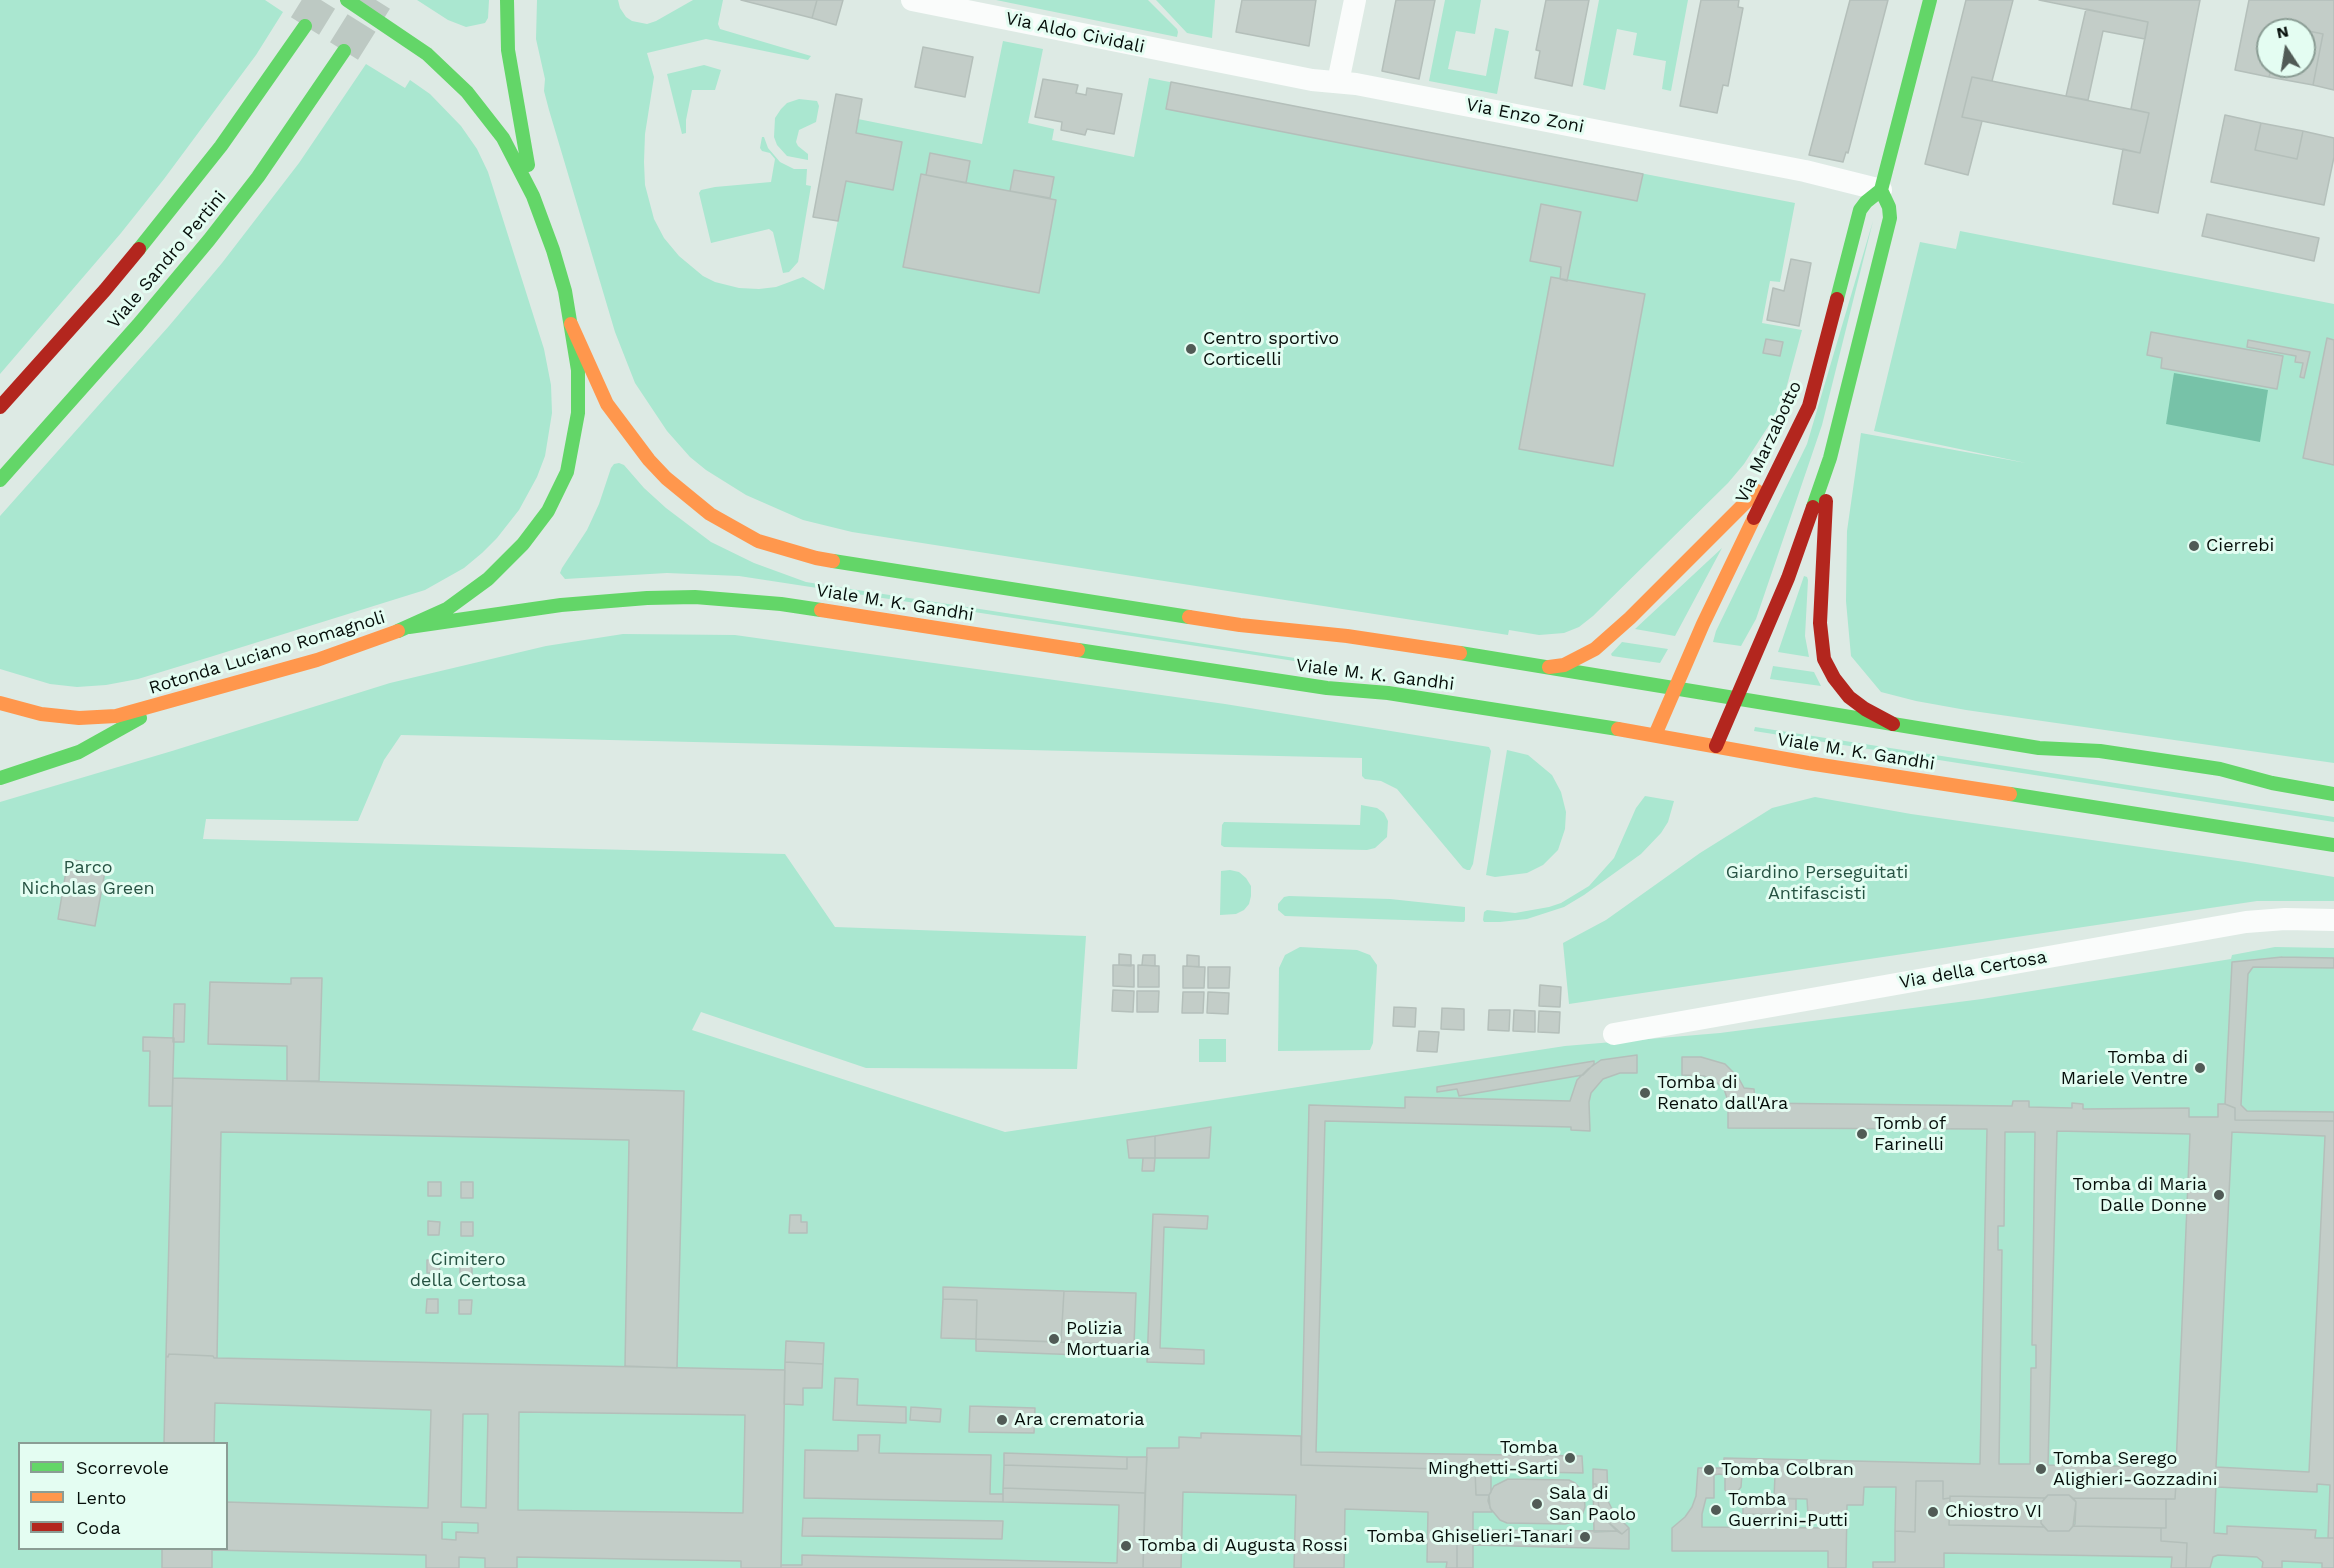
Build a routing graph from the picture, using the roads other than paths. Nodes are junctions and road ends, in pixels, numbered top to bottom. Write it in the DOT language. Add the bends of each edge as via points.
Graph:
graph roads {
  1 [pos="347,0"];
  2 [pos="507,0"];
  3 [pos="912,0"];
  4 [pos="1355,0"];
  5 [pos="1930,0"];
  6 [pos="305,26"];
  7 [pos="345,51"];
  8 [pos="1166,52"];
  9 [pos="1338,82"];
  10 [pos="1881,190"];
  11 [pos="533,196"];
  12 [pos="571,324"];
  13 [pos="0,407"];
  14 [pos="1830,458"];
  15 [pos="1779,469"];
  16 [pos="0,480"];
  17 [pos="409,627"];
  18 [pos="1548,666"];
  19 [pos="1676,688"];
  20 [pos="1737,699"];
  21 [pos="0,703"];
  22 [pos="168,703"];
  23 [pos="1894,724"];
  24 [pos="1655,735"];
  25 [pos="1716,746"];
  26 [pos="0,778"];
  27 [pos="2334,794"];
  28 [pos="2334,845"];
  29 [pos="2334,920"];
  30 [pos="1614,1034"];
  1 -- 11 [label="main road, Rotonda Luciano Romagnoli" via="427,54 467,92 503,138"];
  2 -- 11 [label="main road" via="508,50"];
  3 -- 8 [label="street, Via Aldo Cividali"];
  4 -- 9 [label="street"];
  5 -- 10 [label="main road"];
  6 -- 13 [label="main road, Viale Sandro Pertini" via="182,195 105,290"];
  7 -- 16 [label="main road, Viale Sandro Pertini" via="209,240"];
  8 -- 9 [label="street, Via Enzo Zoni"];
  9 -- 10 [label="street, Via Enzo Zoni" via="1794,169"];
  10 -- 14 [label="main road" via="1890,218"];
  10 -- 15 [label="main road, Via Marzabotto" via="1860,210 1815,387"];
  11 -- 12 [label="main road, Rotonda Luciano Romagnoli" via="553,250"];
  12 -- 17 [label="main road, Rotonda Luciano Romagnoli" via="578,370 578,413 569,462 548,511 524,544 488,579 447,609"];
  12 -- 18 [label="main road, Viale M. K. Gandhi" via="607,404 649,460 710,514 758,541 848,564 1240,625 1347,636"];
  14 -- 20 [label="main road" via="1788,578"];
  14 -- 23 [label="main road" via="1820,623 1824,659 1849,697"];
  15 -- 18 [label="main road" via="1613,634 1580,658"];
  15 -- 19 [label="main road, Via Marzabotto" via="1733,559"];
  17 -- 22 [label="main road, Rotonda Luciano Romagnoli" via="317,660"];
  17 -- 24 [label="main road, Viale M. K. Gandhi" via="601,601 686,597 747,601"];
  18 -- 19 [label="main road, Viale M. K. Gandhi"];
  19 -- 20 [label="main road, Viale M. K. Gandhi"];
  19 -- 24 [label="main road, Via Marzabotto"];
  20 -- 23 [label="main road, Viale M. K. Gandhi"];
  20 -- 25 [label="main road"];
  21 -- 22 [label="main road, Rotonda Luciano Romagnoli" via="41,714 79,718 116,716"];
  22 -- 26 [label="main road" via="79,752"];
  23 -- 27 [label="main road, Viale M. K. Gandhi" via="2039,748 2100,751 2220,769 2283,786"];
  24 -- 25 [label="main road, Viale M. K. Gandhi"];
  25 -- 28 [label="main road, Viale M. K. Gandhi" via="1808,764"];
  29 -- 30 [label="street, Via della Certosa" via="2246,922"];
}
